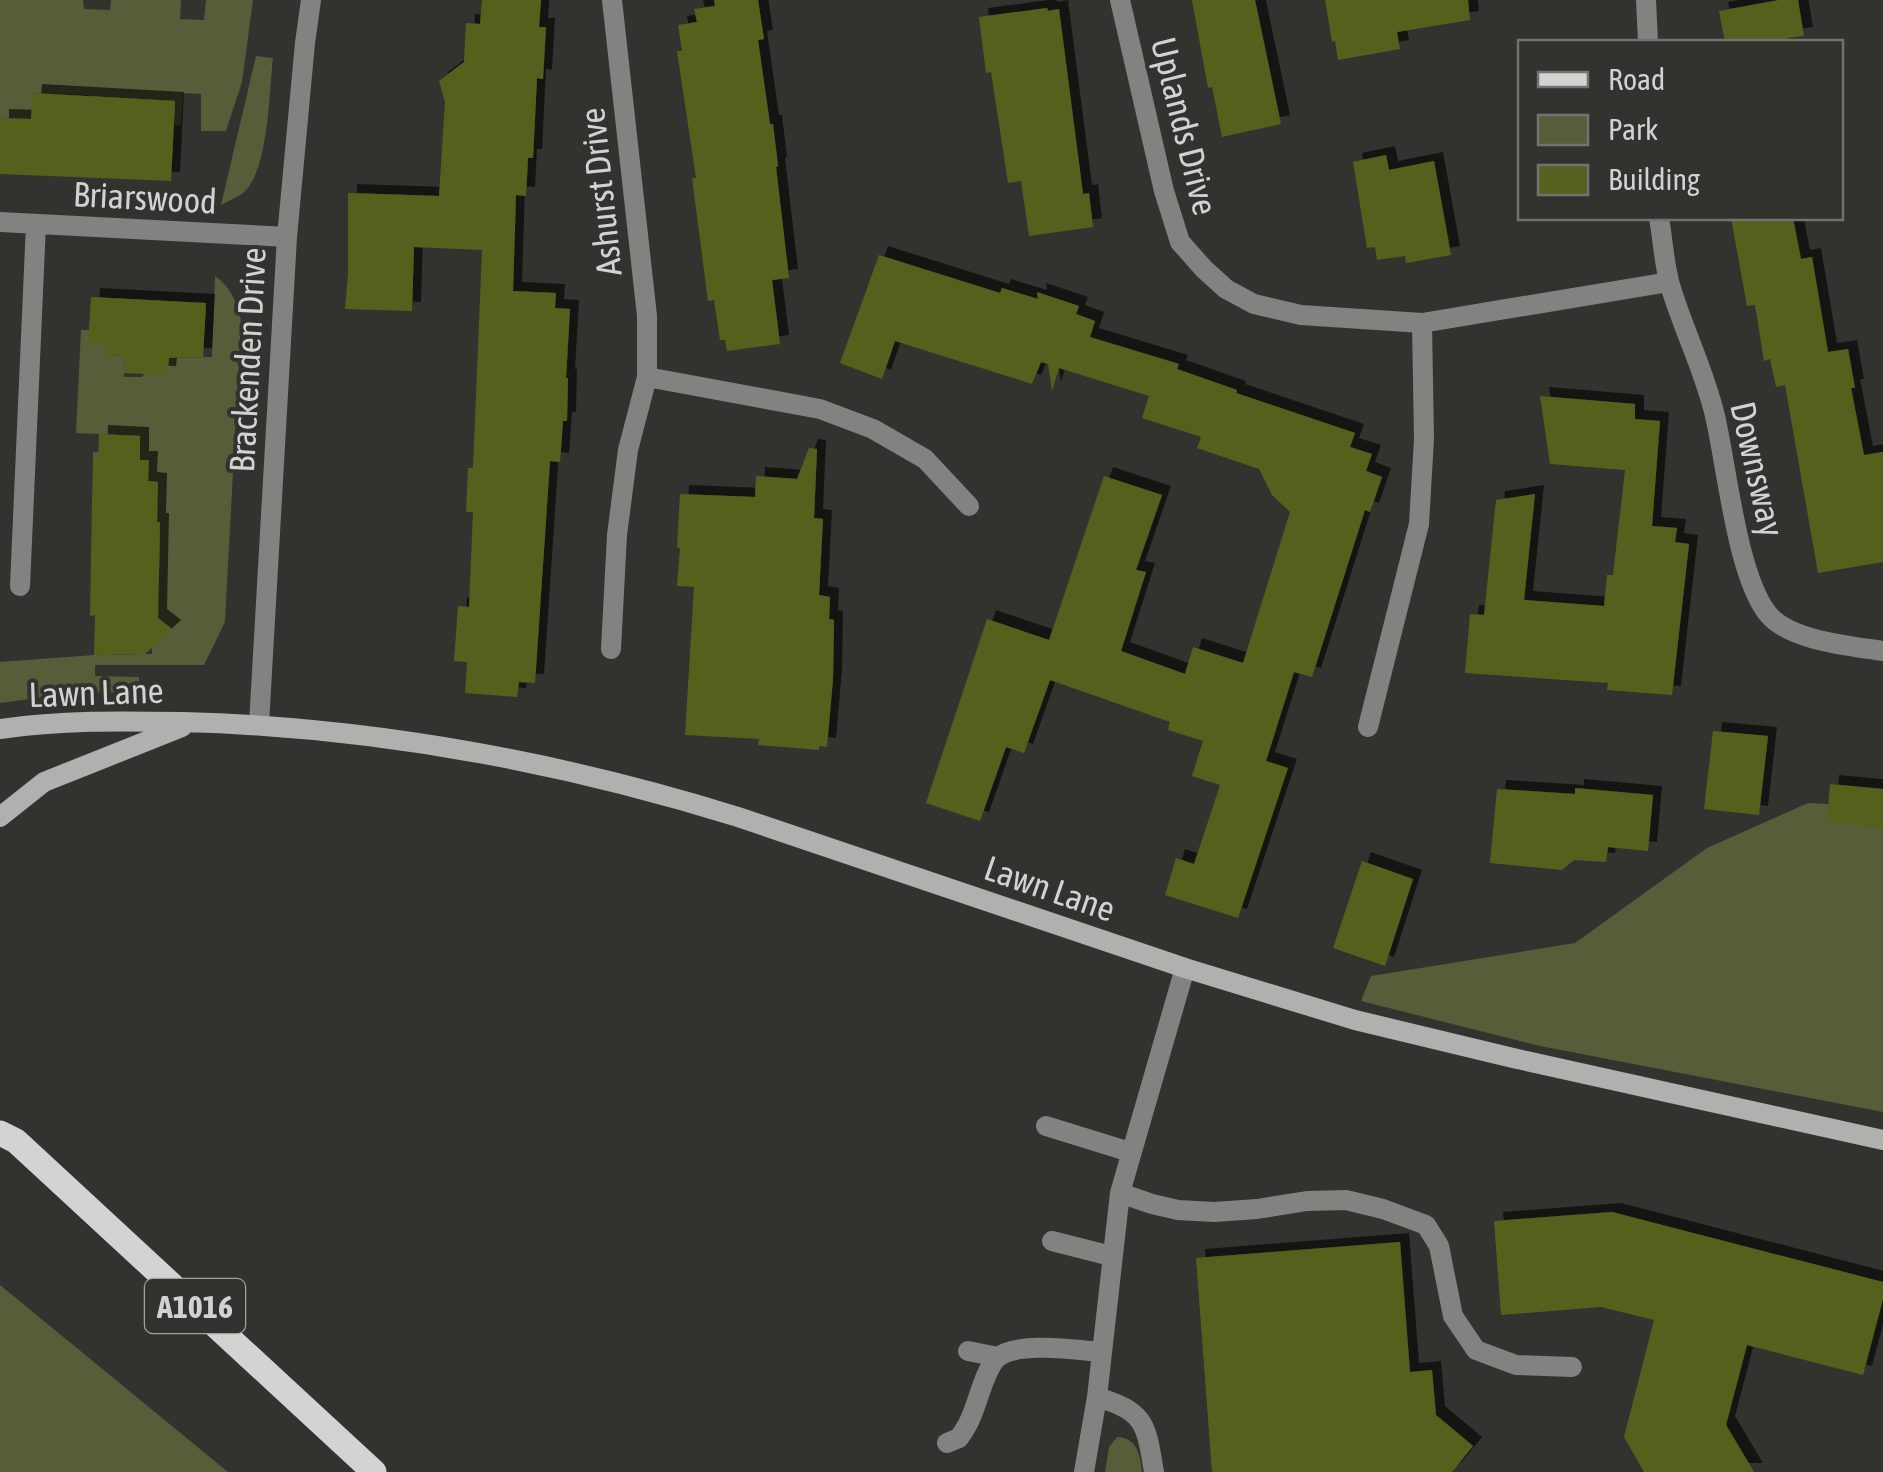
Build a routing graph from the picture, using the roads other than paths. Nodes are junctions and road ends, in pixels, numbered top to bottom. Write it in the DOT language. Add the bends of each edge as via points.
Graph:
graph roads {
  1 [pos="311,0"];
  2 [pos="612,0"];
  3 [pos="1120,0"];
  4 [pos="1646,0"];
  5 [pos="1648,40"];
  6 [pos="1659,220"];
  7 [pos="0,222"];
  8 [pos="36,224"];
  9 [pos="287,237"];
  10 [pos="1669,282"];
  11 [pos="1422,323"];
  12 [pos="647,377"];
  13 [pos="969,506"];
  14 [pos="20,586"];
  15 [pos="612,649"];
  16 [pos="1883,651"];
  17 [pos="193,722"];
  18 [pos="259,724"];
  19 [pos="1368,727"];
  20 [pos="0,729"];
  21 [pos="0,818"];
  22 [pos="1186,968"];
  23 [pos="0,1112"];
  24 [pos="1046,1126"];
  25 [pos="8,1137"];
  26 [pos="1883,1140"];
  27 [pos="1130,1152"];
  28 [pos="1120,1193"];
  29 [pos="1052,1241"];
  30 [pos="1111,1256"];
  31 [pos="968,1351"];
  32 [pos="1100,1352"];
  33 [pos="998,1358"];
  34 [pos="1572,1367"];
  35 [pos="1096,1398"];
  36 [pos="947,1443"];
  37 [pos="374,1472"];
  38 [pos="1084,1472"];
  39 [pos="1154,1472"];
  1 -- 9 [label="street, Brackenden Drive"];
  2 -- 12 [label="street, Ashurst Drive"];
  3 -- 11 [label="street, Uplands Drive" via="1164,191 1180,242 1204,269 1254,304"];
  4 -- 5 [label="street"];
  6 -- 10 [label="street, Downsway"];
  7 -- 8 [label="street, Briarswood"];
  8 -- 9 [label="street, Briarswood"];
  8 -- 14 [label="street"];
  9 -- 18 [label="street, Brackenden Drive"];
  10 -- 11 [label="street, Uplands Drive"];
  10 -- 16 [label="street, Downsway" via="1714,412 1755,594 1770,618 1796,632"];
  11 -- 19 [label="street" via="1419,524"];
  12 -- 13 [label="street" via="820,409 873,429 925,459"];
  12 -- 15 [label="street, Ashurst Drive" via="621,500"];
  17 -- 18 [label="street, Lawn Lane"];
  17 -- 20 [label="street, Lawn Lane" via="43,722"];
  17 -- 21 [label="street, Lawn Lane" via="44,782"];
  18 -- 22 [label="street, Lawn Lane" via="400,739 664,794"];
  22 -- 26 [label="street, Lawn Lane" via="1355,1020"];
  22 -- 27 [label="street"];
  23 -- 25 [label="main road, A1016"];
  24 -- 27 [label="street"];
  25 -- 37 [label="main road, A1016"];
  27 -- 28 [label="street"];
  28 -- 30 [label="street"];
  28 -- 34 [label="street" via="1178,1210 1214,1212 1346,1200 1426,1225 1439,1246 1453,1316 1476,1350 1516,1366"];
  29 -- 30 [label="street"];
  30 -- 32 [label="street"];
  31 -- 33 [label="street"];
  32 -- 33 [label="street" via="1056,1347"];
  32 -- 35 [label="street"];
  33 -- 36 [label="street" via="965,1430"];
  35 -- 38 [label="street"];
  35 -- 39 [label="street" via="1124,1405 1141,1421"];
}
